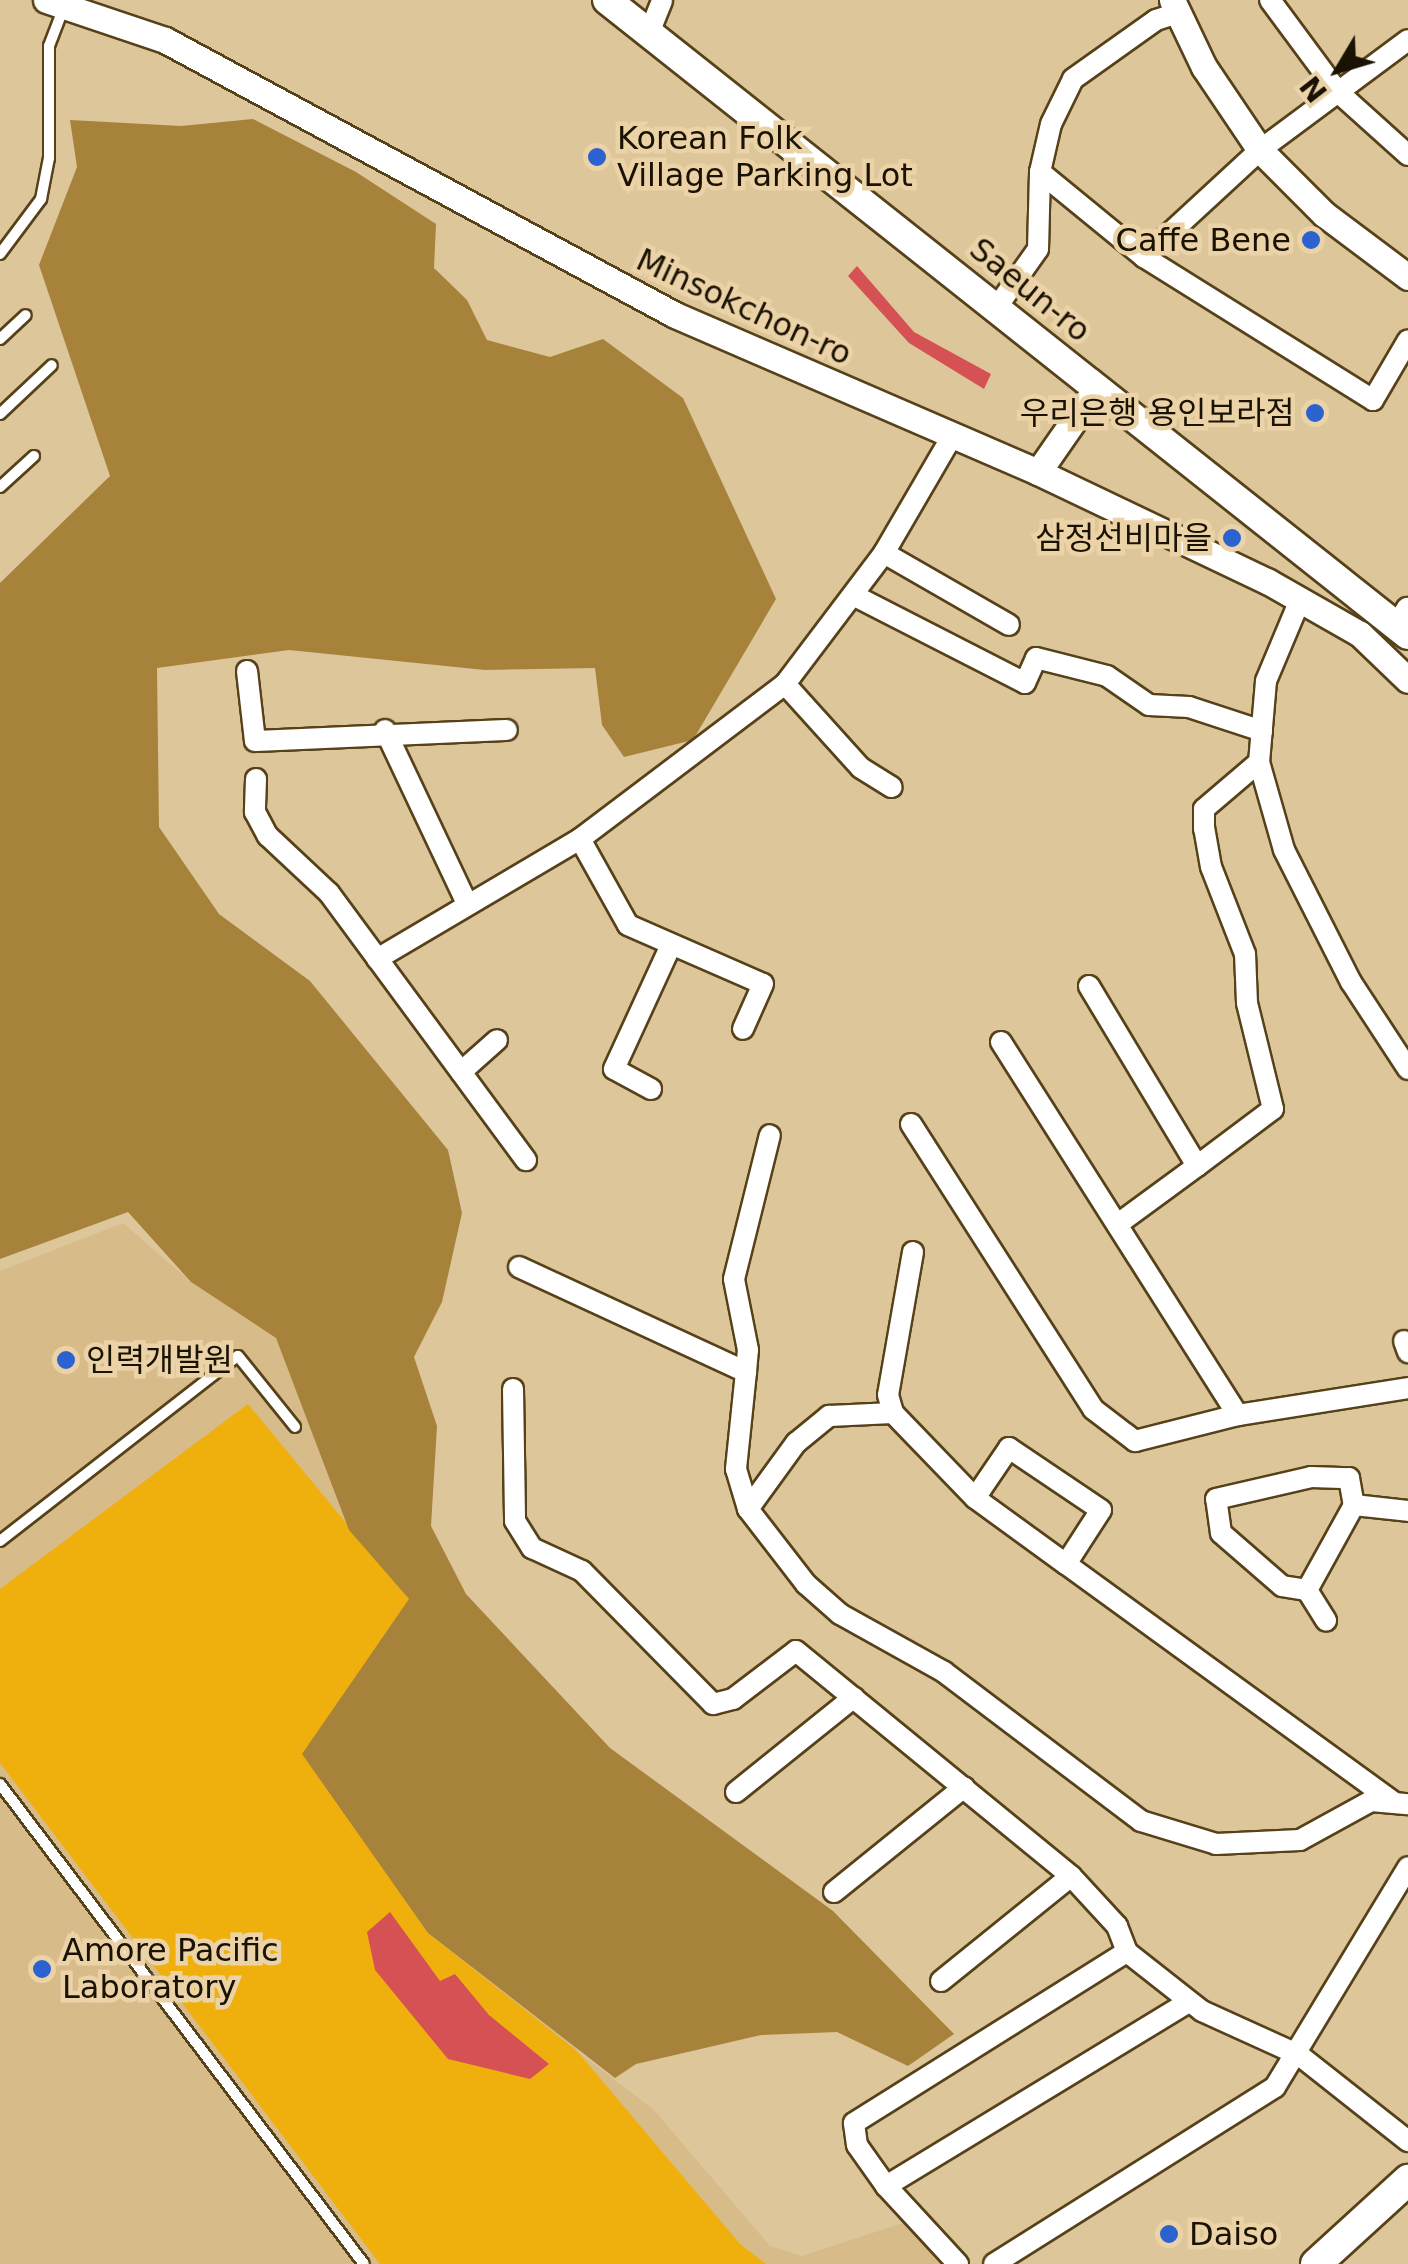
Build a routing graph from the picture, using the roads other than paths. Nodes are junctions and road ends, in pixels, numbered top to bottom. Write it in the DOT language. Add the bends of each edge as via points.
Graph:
graph roads {
  1 [pos="607,0"];
  2 [pos="662,0"];
  3 [pos="1270,0"];
  4 [pos="55,2"];
  5 [pos="1175,6"];
  6 [pos="650,33"];
  7 [pos="1408,40"];
  8 [pos="1338,92"];
  9 [pos="1260,150"];
  10 [pos="1408,155"];
  11 [pos="1040,172"];
  12 [pos="0,254"];
  13 [pos="1144,257"];
  14 [pos="1408,277"];
  15 [pos="997,307"];
  16 [pos="26,315"];
  17 [pos="0,339"];
  18 [pos="1408,340"];
  19 [pos="52,365"];
  20 [pos="1095,390"];
  21 [pos="0,414"];
  22 [pos="951,438"];
  23 [pos="34,456"];
  24 [pos="1038,472"];
  25 [pos="0,487"];
  26 [pos="884,553"];
  27 [pos="854,595"];
  28 [pos="1300,600"];
  29 [pos="1009,624"];
  30 [pos="1405,624"];
  31 [pos="248,671"];
  32 [pos="1408,680"];
  33 [pos="784,684"];
  34 [pos="385,730"];
  35 [pos="507,730"];
  36 [pos="1262,731"];
  37 [pos="1259,762"];
  38 [pos="256,779"];
  39 [pos="891,787"];
  40 [pos="580,839"];
  41 [pos="466,901"];
  42 [pos="670,947"];
  43 [pos="377,960"];
  44 [pos="1089,986"];
  45 [pos="744,1029"];
  46 [pos="497,1040"];
  47 [pos="1001,1042"];
  48 [pos="1408,1069"];
  49 [pos="461,1072"];
  50 [pos="651,1089"];
  51 [pos="912,1124"];
  52 [pos="770,1135"];
  53 [pos="526,1160"];
  54 [pos="1198,1166"];
  55 [pos="1118,1224"];
  56 [pos="912,1252"];
  57 [pos="520,1267"];
  58 [pos="746,1372"];
  59 [pos="1408,1388"];
  60 [pos="513,1389"];
  61 [pos="893,1414"];
  62 [pos="1238,1415"];
  63 [pos="294,1427"];
  64 [pos="975,1498"];
  65 [pos="1354,1505"];
  66 [pos="748,1509"];
  67 [pos="1408,1511"];
  68 [pos="0,1541"];
  69 [pos="1066,1564"];
  70 [pos="1308,1590"];
  71 [pos="1326,1621"];
  72 [pos="854,1698"];
  73 [pos="0,1784"];
  74 [pos="964,1786"];
  75 [pos="736,1792"];
  76 [pos="1401,1804"];
  77 [pos="1408,1867"];
  78 [pos="1071,1876"];
  79 [pos="834,1892"];
  80 [pos="1127,1952"];
  81 [pos="941,1981"];
  82 [pos="1190,2002"];
  83 [pos="1300,2055"];
  84 [pos="1408,2141"];
  85 [pos="1408,2180"];
  86 [pos="886,2186"];
  87 [pos="364,2264"];
  88 [pos="958,2264"];
  89 [pos="994,2264"];
  90 [pos="1316,2264"];
  1 -- 6 [label="main road, Saeun-ro"];
  2 -- 6 [label="street"];
  3 -- 8 [label="street"];
  4 -- 12 [label="lane" via="42,199"];
  4 -- 22 [label="street, Minsokchon-ro" via="166,40 675,315"];
  5 -- 9 [label="street" via="1204,67"];
  5 -- 11 [label="street" via="1073,79 1051,124"];
  6 -- 15 [label="main road, Saeun-ro"];
  7 -- 8 [label="street"];
  8 -- 9 [label="street"];
  8 -- 10 [label="street"];
  9 -- 13 [label="street"];
  9 -- 14 [label="street" via="1324,214"];
  11 -- 13 [label="street"];
  11 -- 15 [label="street" via="1038,249"];
  13 -- 18 [label="street" via="1374,400"];
  15 -- 20 [label="main road, Saeun-ro"];
  16 -- 17 [label="lane"];
  19 -- 21 [label="lane"];
  20 -- 24 [label="street"];
  20 -- 30 [label="main road, Saeun-ro"];
  22 -- 24 [label="street, Minsokchon-ro"];
  22 -- 26 [label="street"];
  23 -- 25 [label="lane"];
  24 -- 28 [label="street, Minsokchon-ro"];
  26 -- 27 [label="street"];
  26 -- 29 [label="street"];
  27 -- 33 [label="street"];
  27 -- 36 [label="street" via="1026,684 1036,658 1107,676 1149,706 1189,707"];
  28 -- 32 [label="street, Minsokchon-ro" via="1360,634"];
  28 -- 36 [label="street" via="1266,681"];
  31 -- 34 [label="street" via="256,740"];
  33 -- 39 [label="street" via="861,768"];
  33 -- 40 [label="street"];
  34 -- 35 [label="street"];
  34 -- 41 [label="street"];
  36 -- 37 [label="street"];
  37 -- 48 [label="street" via="1284,850 1351,982"];
  37 -- 54 [label="street" via="1204,809 1204,830 1210,867 1245,954 1247,1003 1273,1109"];
  38 -- 43 [label="street" via="255,812 268,836 329,893"];
  40 -- 41 [label="street"];
  40 -- 42 [label="street" via="628,925"];
  41 -- 43 [label="street"];
  42 -- 45 [label="street" via="763,984"];
  42 -- 50 [label="street" via="614,1069"];
  43 -- 49 [label="street"];
  44 -- 54 [label="street"];
  46 -- 49 [label="street"];
  47 -- 55 [label="street"];
  49 -- 53 [label="street"];
  51 -- 62 [label="street" via="1093,1410 1134,1441"];
  52 -- 58 [label="street" via="734,1278"];
  54 -- 55 [label="street"];
  55 -- 62 [label="street"];
  56 -- 61 [label="street" via="888,1394"];
  57 -- 58 [label="street"];
  58 -- 66 [label="street" via="736,1469"];
  59 -- 62 [label="street"];
  60 -- 72 [label="street" via="515,1520 532,1548 582,1570 713,1704 733,1699 796,1651"];
  61 -- 64 [label="street"];
  61 -- 66 [label="street" via="829,1416 796,1444"];
  63 -- 68 [label="lane" via="238,1356"];
  64 -- 69 [label="street"];
  64 -- 69 [label="street" via="1009,1448 1101,1510"];
  65 -- 67 [label="street"];
  65 -- 70 [label="street"];
  65 -- 70 [label="street" via="1349,1478 1310,1478 1207,1501 1221,1533 1282,1586"];
  66 -- 76 [label="street" via="806,1584 840,1614 944,1672 1142,1822 1216,1844 1300,1840 1372,1800"];
  69 -- 76 [label="street"];
  70 -- 71 [label="street"];
  72 -- 74 [label="street"];
  72 -- 75 [label="street"];
  73 -- 87 [label="lane"];
  74 -- 78 [label="street"];
  74 -- 79 [label="street"];
  77 -- 83 [label="street"];
  78 -- 80 [label="street" via="1117,1926"];
  78 -- 81 [label="street"];
  80 -- 82 [label="street"];
  80 -- 86 [label="street" via="854,2122 857,2144"];
  82 -- 83 [label="street"];
  82 -- 86 [label="street"];
  83 -- 84 [label="street"];
  83 -- 89 [label="street" via="1276,2087"];
  85 -- 90 [label="main road"];
  86 -- 88 [label="street"];
}
